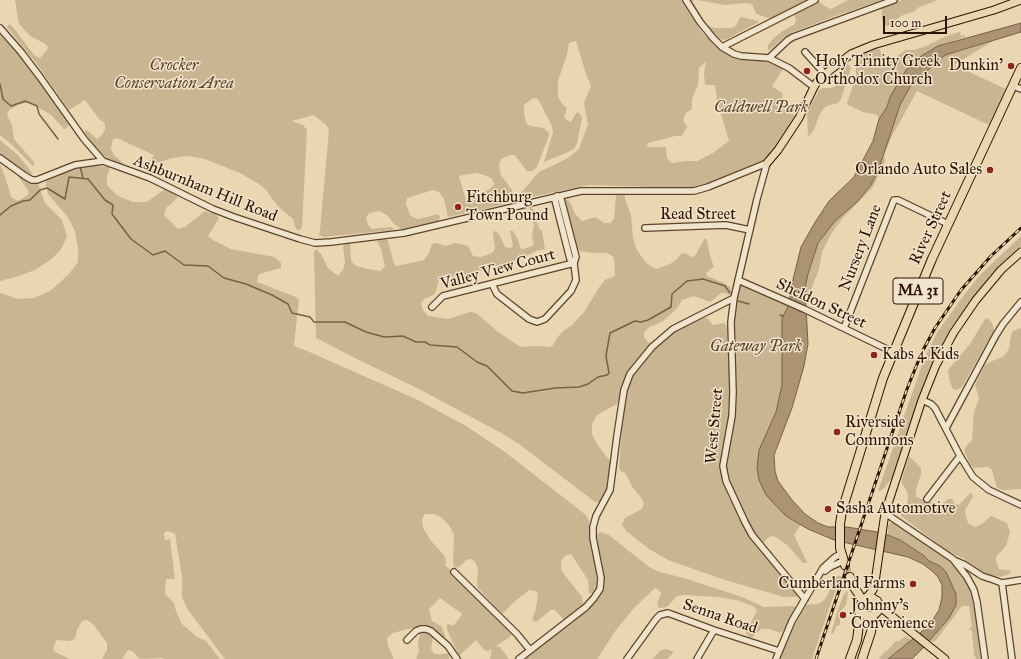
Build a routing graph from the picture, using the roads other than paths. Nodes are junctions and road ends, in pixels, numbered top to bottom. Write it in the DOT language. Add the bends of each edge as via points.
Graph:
graph roads {
  1 [pos="686,0"];
  2 [pos="815,0"];
  3 [pos="894,0"];
  4 [pos="1021,0"];
  5 [pos="0,28"];
  6 [pos="722,47"];
  7 [pos="805,52"];
  8 [pos="770,58"];
  9 [pos="1021,68"];
  10 [pos="825,74"];
  11 [pos="814,87"];
  12 [pos="1017,88"];
  13 [pos="0,158"];
  14 [pos="103,162"];
  15 [pos="767,163"];
  16 [pos="557,196"];
  17 [pos="948,224"];
  18 [pos="645,228"];
  19 [pos="750,230"];
  20 [pos="1021,252"];
  21 [pos="574,263"];
  22 [pos="738,280"];
  23 [pos="492,284"];
  24 [pos="734,298"];
  25 [pos="1021,302"];
  26 [pos="432,306"];
  27 [pos="844,328"];
  28 [pos="893,352"];
  29 [pos="922,400"];
  30 [pos="946,428"];
  31 [pos="960,456"];
  32 [pos="927,499"];
  33 [pos="1021,505"];
  34 [pos="885,513"];
  35 [pos="843,560"];
  36 [pos="955,561"];
  37 [pos="454,572"];
  38 [pos="850,577"];
  39 [pos="1021,580"];
  40 [pos="875,582"];
  41 [pos="1002,582"];
  42 [pos="805,599"];
  43 [pos="872,605"];
  44 [pos="860,609"];
  45 [pos="714,630"];
  46 [pos="407,640"];
  47 [pos="530,650"];
  48 [pos="779,651"];
  49 [pos="457,659"];
  50 [pos="519,659"];
  51 [pos="627,659"];
  52 [pos="697,659"];
  53 [pos="776,659"];
  54 [pos="850,659"];
  55 [pos="862,659"];
  56 [pos="945,659"];
  57 [pos="985,659"];
  58 [pos="1012,659"];
  1 -- 6 [label="street" via="700,22"];
  2 -- 6 [label="street"];
  3 -- 8 [label="street" via="793,37"];
  4 -- 10 [label="main road" via="862,49 851,54"];
  5 -- 14 [label="street" via="21,52"];
  6 -- 8 [label="street" via="741,56"];
  7 -- 10 [label="street"];
  8 -- 11 [label="street" via="789,68"];
  9 -- 12 [label="highway, River Street / MA 31"];
  10 -- 11 [label="main road"];
  11 -- 15 [label="main road" via="798,118"];
  12 -- 17 [label="highway, River Street / MA 31"];
  13 -- 14 [label="street" via="32,180 75,164"];
  14 -- 16 [label="street, Ashburnham Hill Road" via="150,178 234,217 315,243 404,233"];
  15 -- 16 [label="street, Ashburnham Hill Road" via="694,191 589,190"];
  15 -- 19 [label="street, West Street"];
  16 -- 21 [label="street" via="561,199 576,257"];
  17 -- 27 [label="street, Nursery Lane" via="894,200"];
  17 -- 28 [label="highway, River Street / MA 31"];
  18 -- 19 [label="street, Read Street" via="726,225"];
  19 -- 22 [label="street, West Street"];
  20 -- 29 [label="main road" via="992,279 963,317 936,365"];
  21 -- 23 [label="street, Valley View Court"];
  21 -- 23 [label="street" via="574,286 540,322 531,320 501,297"];
  22 -- 24 [label="street, West Street"];
  22 -- 27 [label="street, Sheldon Street"];
  23 -- 26 [label="street, Valley View Court" via="443,296"];
  24 -- 42 [label="street, West Street" via="731,329 732,416 723,466 726,481 752,535"];
  24 -- 47 [label="street" via="673,329 652,347 630,374 624,390 610,490 593,527 601,578 600,588 586,607"];
  25 -- 30 [label="street" via="996,334"];
  27 -- 28 [label="street, Sheldon Street"];
  28 -- 35 [label="highway, River Street / MA 31" via="842,511 840,544"];
  29 -- 30 [label="street" via="934,406"];
  29 -- 34 [label="main road"];
  30 -- 31 [label="street"];
  31 -- 32 [label="street"];
  31 -- 33 [label="street" via="971,474 983,486"];
  34 -- 36 [label="street"];
  34 -- 40 [label="main road"];
  35 -- 42 [label="street" via="830,567"];
  36 -- 41 [label="street" via="982,576"];
  36 -- 57 [label="street" via="970,581 975,594"];
  37 -- 47 [label="street"];
  38 -- 43 [label="highway" via="854,587"];
  39 -- 41 [label="street"];
  40 -- 43 [label="main road"];
  40 -- 43 [label="main road"];
  41 -- 58 [label="street"];
  42 -- 48 [label="street"];
  43 -- 44 [label="highway"];
  43 -- 44 [label="highway" via="865,615"];
  43 -- 55 [label="highway" via="871,632"];
  43 -- 56 [label="main road"];
  44 -- 54 [label="highway" via="857,640"];
  45 -- 48 [label="street, Senna Road"];
  45 -- 51 [label="street, Senna Road" via="671,614 662,614 654,621"];
  45 -- 52 [label="street"];
  46 -- 49 [label="street" via="419,630 426,628 448,646"];
  47 -- 50 [label="street"];
  48 -- 53 [label="street"];
}
